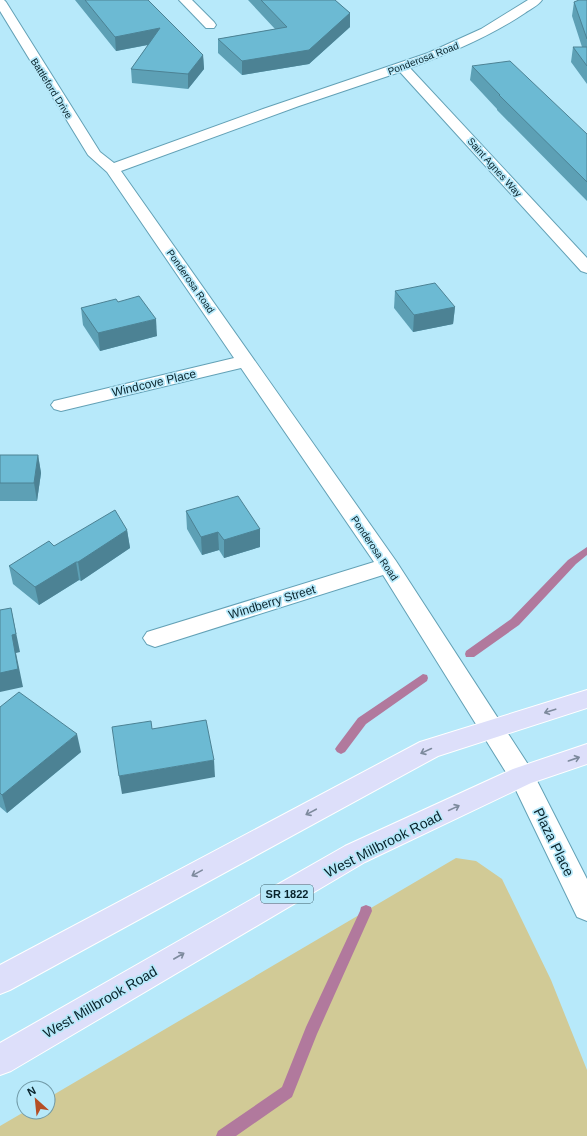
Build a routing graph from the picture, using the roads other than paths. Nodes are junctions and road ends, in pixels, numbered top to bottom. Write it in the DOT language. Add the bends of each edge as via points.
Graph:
graph roads {
  1 [pos="185,0"];
  2 [pos="536,0"];
  3 [pos="0,2"];
  4 [pos="6,25"];
  5 [pos="210,25"];
  6 [pos="402,67"];
  7 [pos="112,169"];
  8 [pos="587,268"];
  9 [pos="247,361"];
  10 [pos="61,405"];
  11 [pos="388,566"];
  12 [pos="155,638"];
  13 [pos="587,699"];
  14 [pos="491,730"];
  15 [pos="587,754"];
  16 [pos="522,776"];
  17 [pos="587,908"];
  18 [pos="0,980"];
  19 [pos="0,1060"];
  1 -- 5 [label="street"];
  2 -- 6 [label="street, Ponderosa Road" via="520,12 468,41"];
  3 -- 4 [label="street, Battleford Drive"];
  4 -- 7 [label="street, Battleford Drive" via="95,155"];
  6 -- 7 [label="street, Ponderosa Road"];
  6 -- 8 [label="street, Saint Agnes Way"];
  7 -- 9 [label="street, Ponderosa Road"];
  9 -- 10 [label="street, Windcove Place"];
  9 -- 11 [label="street, Ponderosa Road"];
  11 -- 12 [label="street, Windberry Street"];
  11 -- 14 [label="street, Ponderosa Road"];
  13 -- 14 [label="main road, one-way"];
  14 -- 16 [label="street, Ponderosa Road"];
  14 -- 18 [label="main road, one-way" via="429,749"];
  16 -- 15 [label="main road, West Millbrook Road / SR 1822, one-way"];
  16 -- 17 [label="street, Plaza Place"];
  19 -- 16 [label="main road, West Millbrook Road / SR 1822, one-way" via="355,854"];
}
